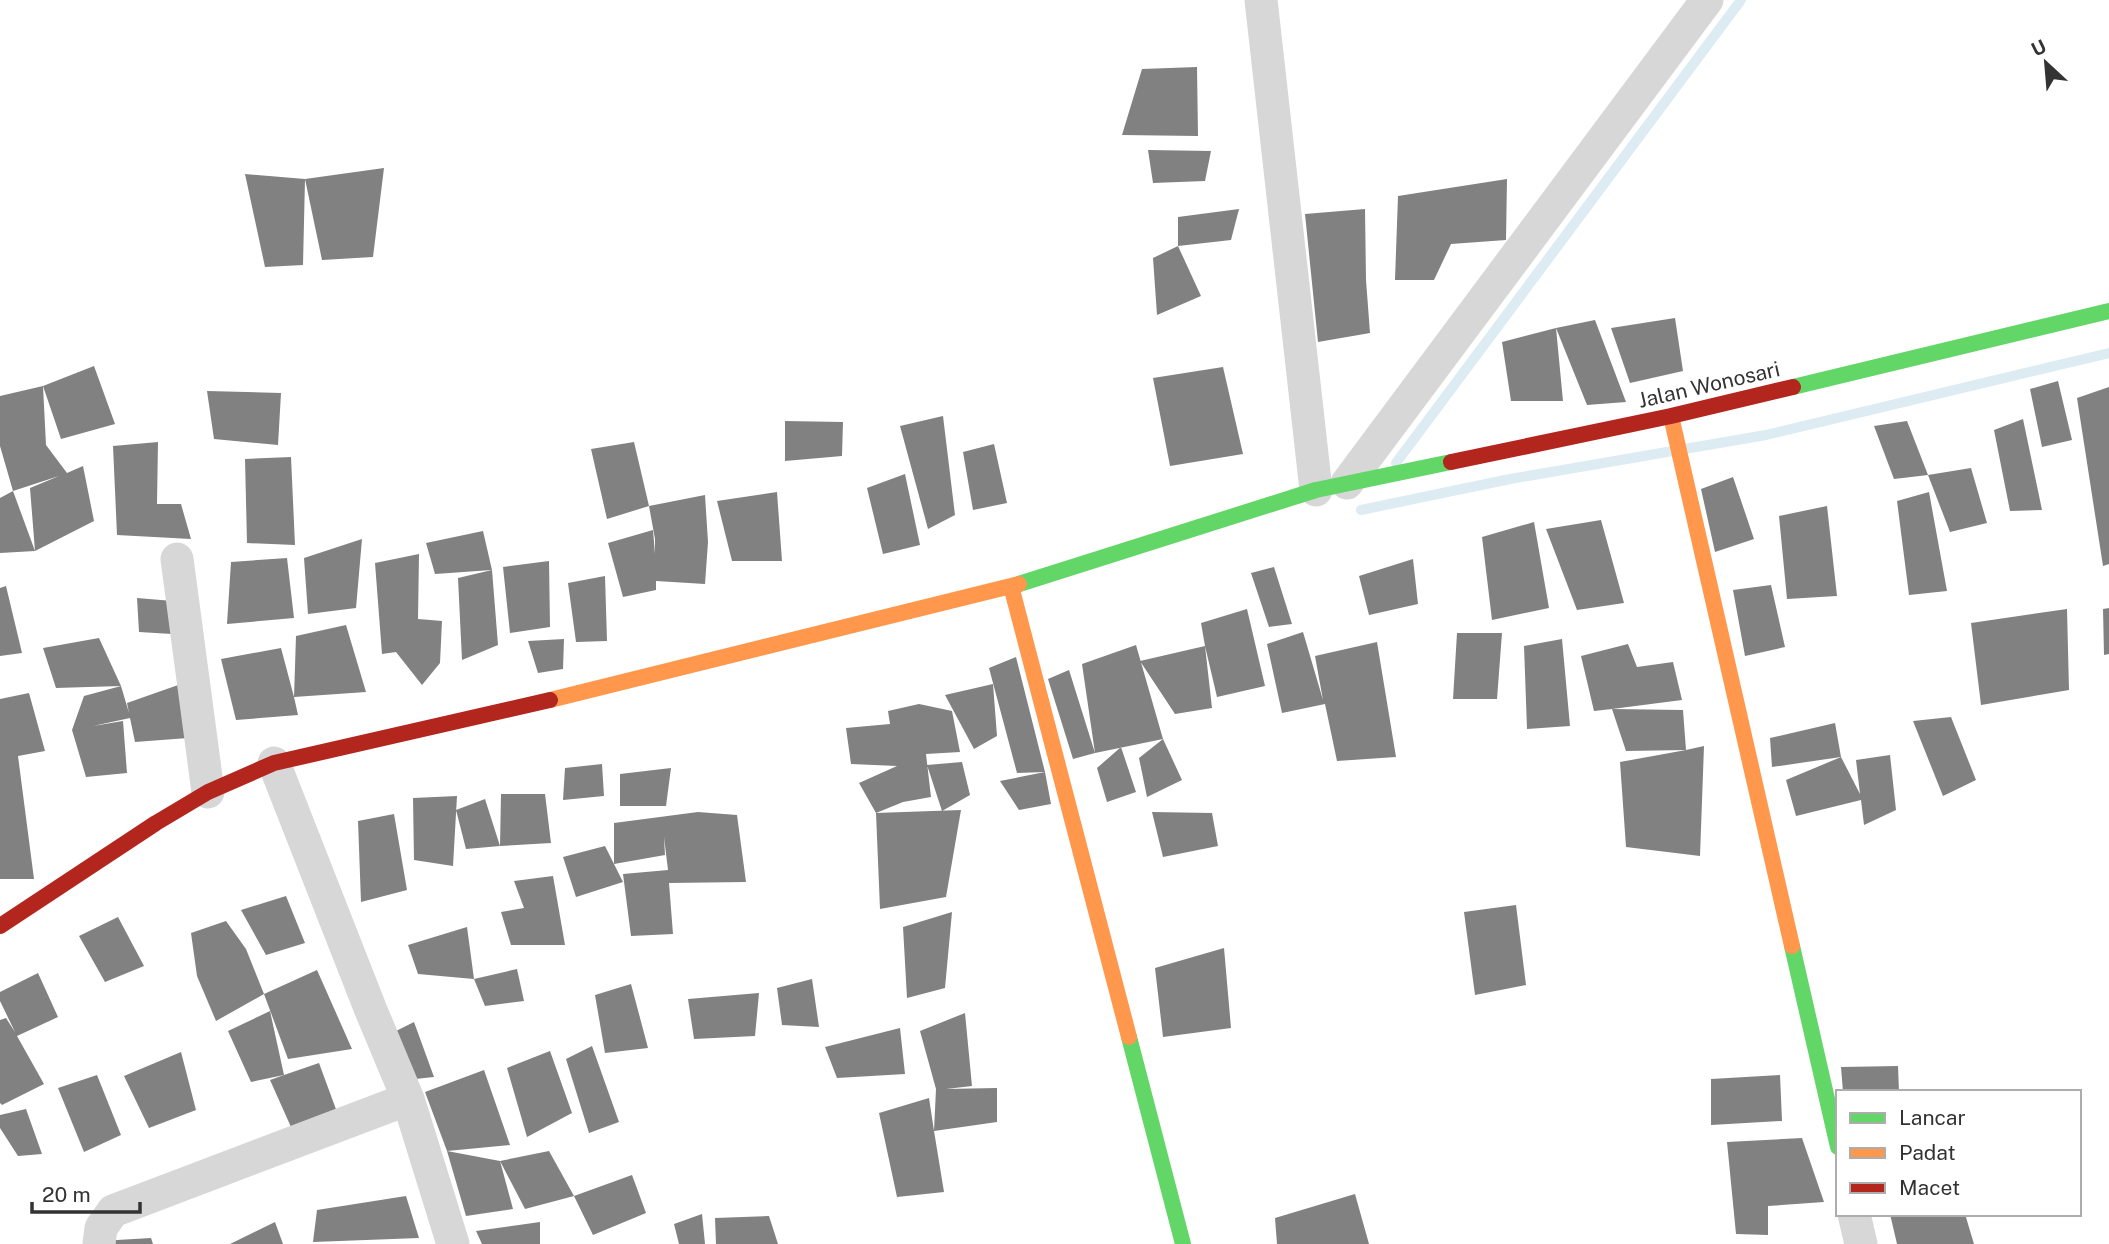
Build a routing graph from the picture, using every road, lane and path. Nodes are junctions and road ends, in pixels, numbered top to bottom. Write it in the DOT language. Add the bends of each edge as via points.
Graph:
graph roads {
  1 [pos="1261,0"];
  2 [pos="1707,0"];
  3 [pos="2109,311"];
  4 [pos="1671,416"];
  5 [pos="1344,483"];
  6 [pos="177,559"];
  7 [pos="1011,586"];
  8 [pos="285,790"];
  9 [pos="208,792"];
  10 [pos="0,926"];
  11 [pos="408,1099"];
  12 [pos="1836,1138"];
  13 [pos="1854,1216"];
  14 [pos="99,1244"];
  15 [pos="453,1244"];
  16 [pos="1183,1244"];
  17 [pos="1861,1244"];
  1 -- 5 [label="street"];
  2 -- 5 [label="street"];
  3 -- 4 [label="street, Jalan Wonosari"];
  4 -- 5 [label="street, Jalan Wonosari"];
  4 -- 12 [label="street"];
  5 -- 7 [label="street, Jalan Wonosari"];
  6 -- 9 [label="street"];
  7 -- 8 [label="street, Jalan Wonosari" via="457,723"];
  7 -- 16 [label="street"];
  8 -- 9 [label="street, Jalan Wonosari"];
  8 -- 11 [label="street"];
  9 -- 10 [label="street, Jalan Wonosari"];
  11 -- 14 [label="street" via="113,1211 101,1228"];
  11 -- 15 [label="street"];
  13 -- 17 [label="street"];
}
